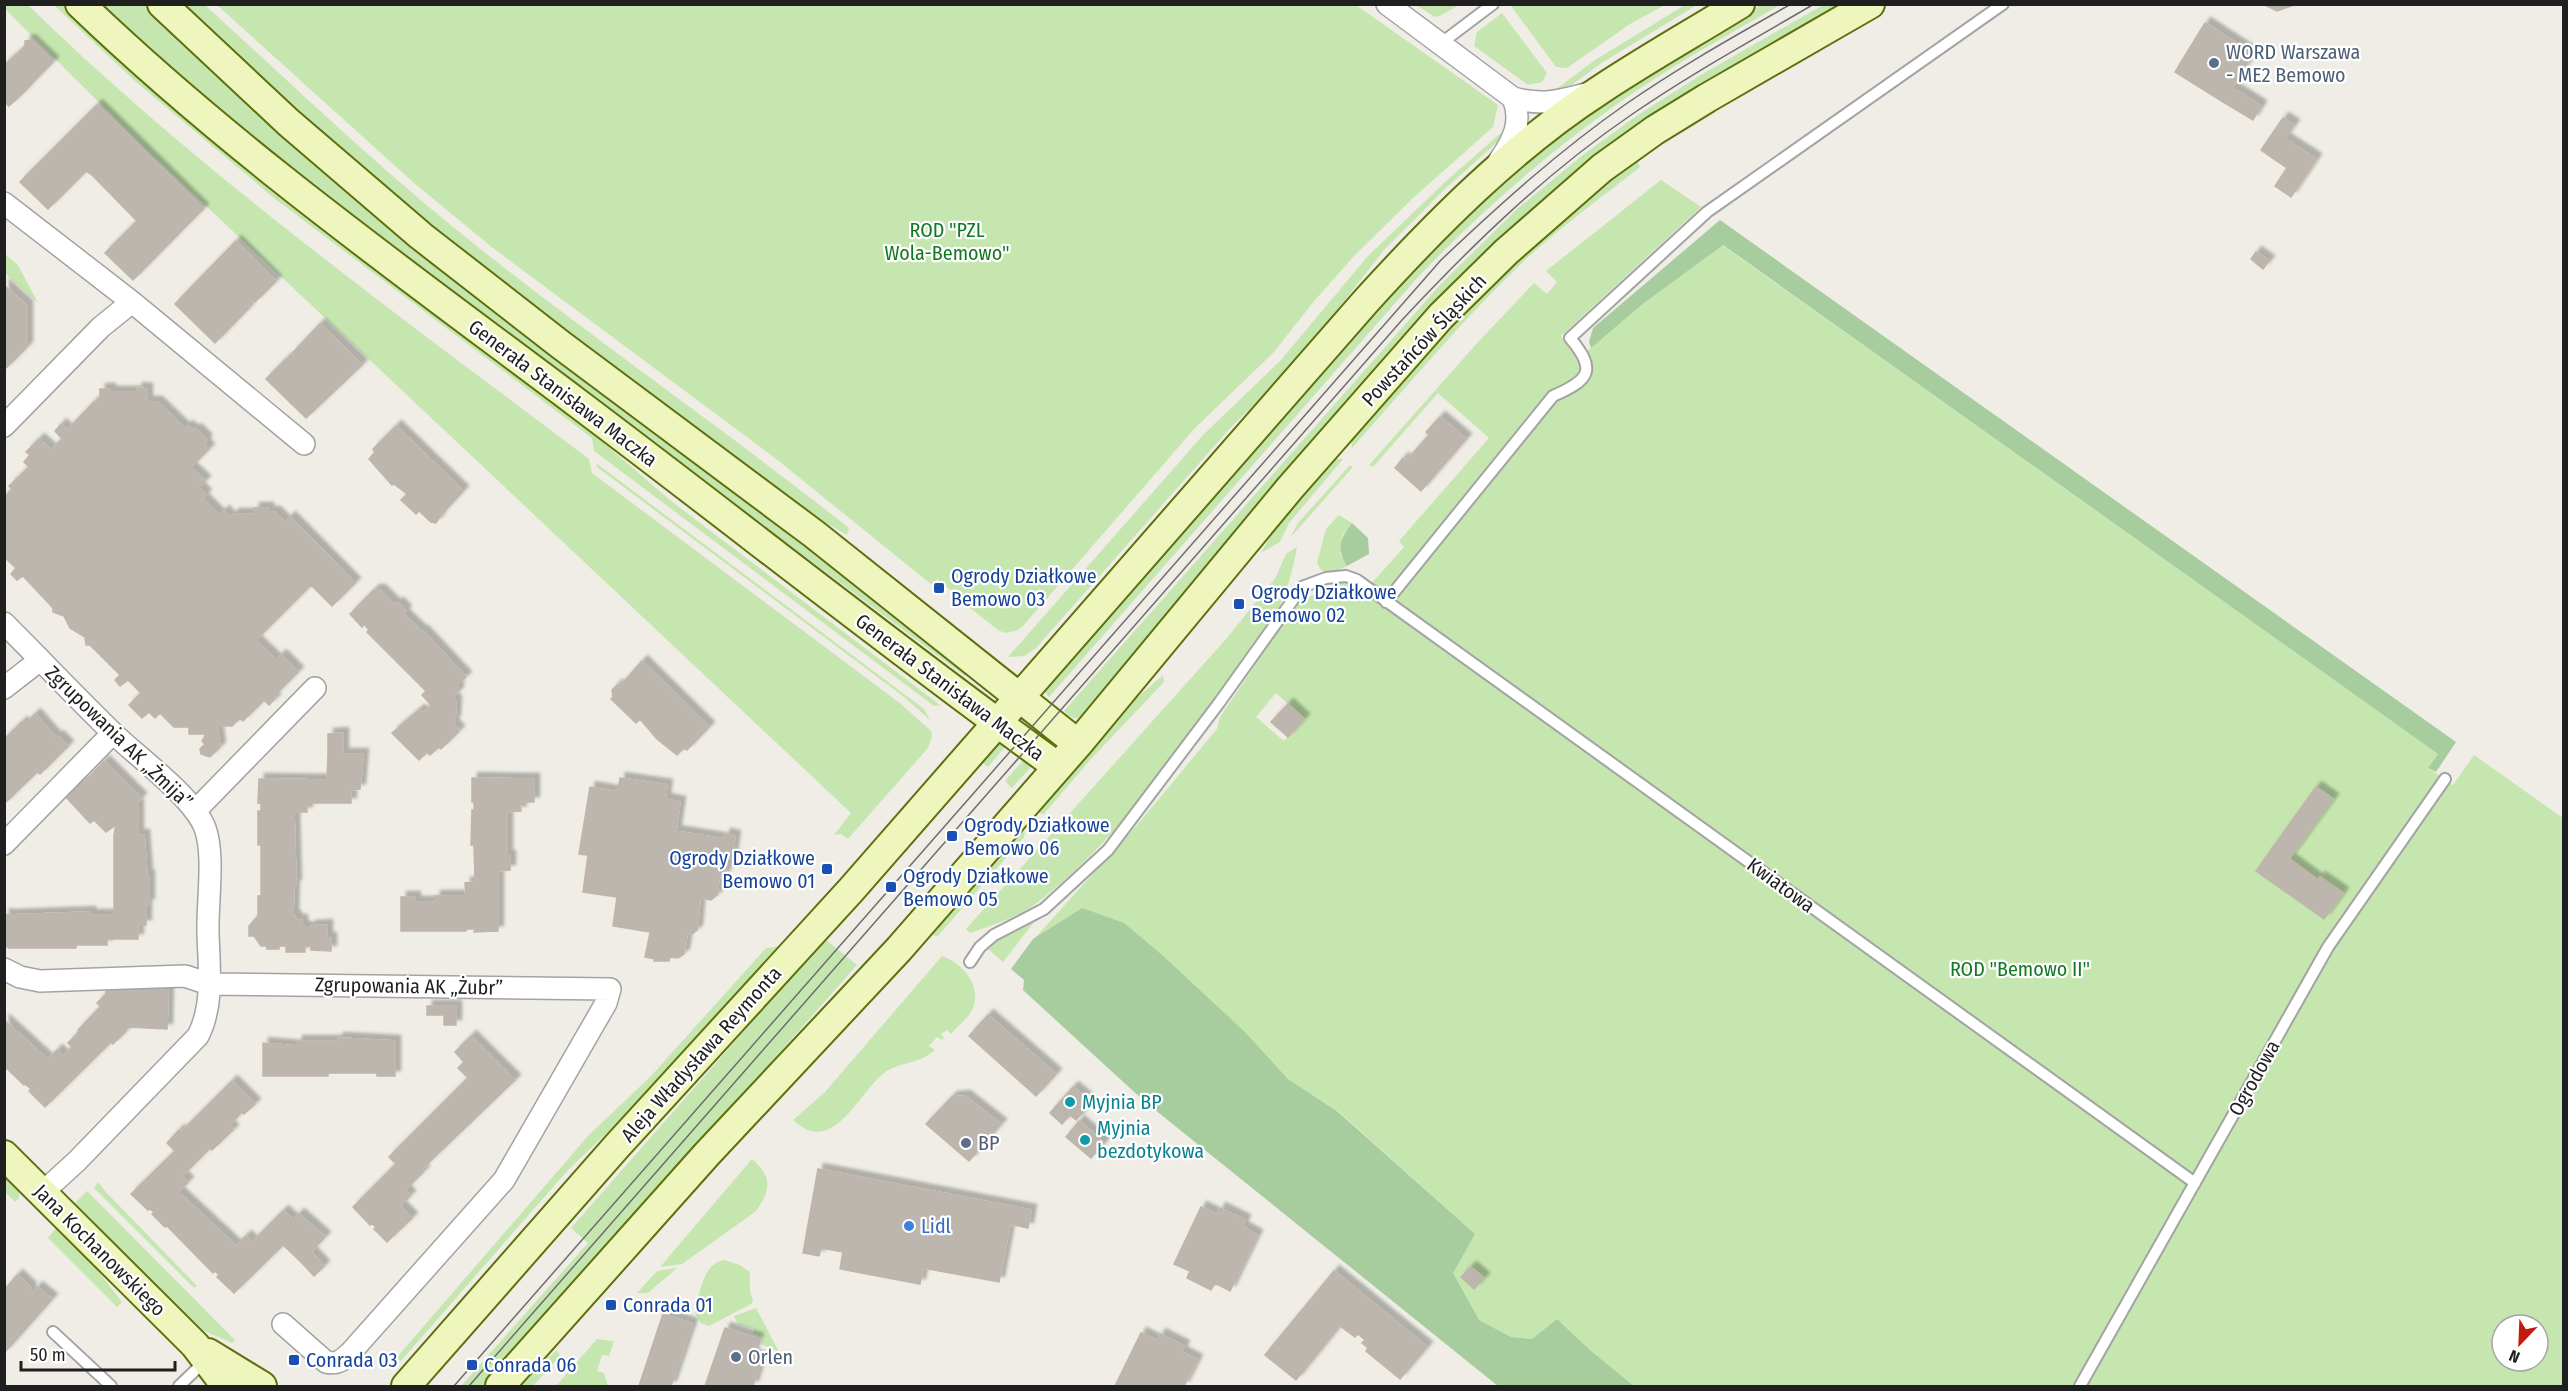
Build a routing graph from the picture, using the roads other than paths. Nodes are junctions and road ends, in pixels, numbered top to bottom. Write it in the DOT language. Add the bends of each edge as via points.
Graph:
graph roads {
  1 [pos="80,4"];
  2 [pos="162,4"];
  3 [pos="1387,4"];
  4 [pos="1493,4"];
  5 [pos="1740,4"];
  6 [pos="1870,4"];
  7 [pos="2003,4"];
  8 [pos="1440,44"];
  9 [pos="1599,91"];
  10 [pos="1513,98"];
  11 [pos="1488,177"];
  12 [pos="4,202"];
  13 [pos="132,302"];
  14 [pos="4,426"];
  15 [pos="304,444"];
  16 [pos="1386,602"];
  17 [pos="4,623"];
  18 [pos="40,660"];
  19 [pos="4,688"];
  20 [pos="315,688"];
  21 [pos="1021,697"];
  22 [pos="998,723"];
  23 [pos="113,733"];
  24 [pos="1078,744"];
  25 [pos="1058,767"];
  26 [pos="2445,779"];
  27 [pos="196,810"];
  28 [pos="4,844"];
  29 [pos="970,962"];
  30 [pos="4,969"];
  31 [pos="209,984"];
  32 [pos="4,1155"];
  33 [pos="2195,1183"];
  34 [pos="42,1192"];
  35 [pos="283,1324"];
  36 [pos="53,1332"];
  37 [pos="200,1353"];
  38 [pos="111,1386"];
  39 [pos="179,1386"];
  40 [pos="226,1386"];
  41 [pos="262,1386"];
  42 [pos="406,1386"];
  43 [pos="500,1386"];
  44 [pos="2080,1386"];
  1 -- 22 [label="main road, Generała Stanisława Maczka" via="163,82 274,174"];
  2 -- 21 [label="main road, Generała Stanisława Maczka" via="288,122 437,250 823,541"];
  3 -- 8 [label="street"];
  4 -- 8 [label="lane"];
  5 -- 9 [label="main road"];
  6 -- 24 [label="main road, Powstańców Śląskich" via="1655,130 1602,168 1506,252 1441,316 1290,488"];
  7 -- 16 [label="lane" via="1707,212 1570,338 1584,354 1587,375 1583,381 1553,396"];
  8 -- 10 [label="street"];
  9 -- 10 [label="street" via="1533,104"];
  9 -- 11 [label="main road"];
  10 -- 11 [label="street" via="1518,109 1513,140"];
  11 -- 21 [label="main road" via="1366,301"];
  12 -- 13 [label="street"];
  13 -- 14 [label="street" via="101,327"];
  13 -- 15 [label="street"];
  16 -- 29 [label="lane, Kwiatowa" via="1346,576 1302,587 1108,850 1044,909 994,935"];
  16 -- 33 [label="lane, Kwiatowa"];
  17 -- 18 [label="street, Zgrupowania AK „Żmija”"];
  18 -- 19 [label="street"];
  18 -- 23 [label="street, Zgrupowania AK „Żmija”"];
  20 -- 27 [label="street"];
  21 -- 22 [label="main road"];
  21 -- 24 [label="main road, Generała Stanisława Maczka"];
  22 -- 25 [label="main road, Generała Stanisława Maczka"];
  22 -- 42 [label="main road, Aleja Władysława Reymonta"];
  23 -- 27 [label="street, Zgrupowania AK „Żmija”"];
  23 -- 28 [label="street"];
  24 -- 25 [label="main road, Powstańców Śląskich"];
  25 -- 43 [label="main road" via="870,983 707,1154"];
  26 -- 33 [label="lane, Ogrodowa" via="2328,947"];
  27 -- 31 [label="street, Zgrupowania AK „Żmija”" via="210,849"];
  30 -- 31 [label="street, Zgrupowania AK „Żubr”" via="40,981 185,976"];
  31 -- 34 [label="street, Zgrupowania AK „Żmija”" via="204,1023 198,1036"];
  31 -- 35 [label="street, Zgrupowania AK „Żubr”" via="610,989 606,1003 504,1180 351,1352 340,1362 326,1362"];
  32 -- 34 [label="main road, Jana Kochanowskiego"];
  33 -- 44 [label="lane, Ogrodowa"];
  34 -- 37 [label="main road, Jana Kochanowskiego"];
  36 -- 38 [label="lane"];
  37 -- 39 [label="lane"];
  37 -- 40 [label="main road, Jana Kochanowskiego"];
  37 -- 41 [label="main road, Jana Kochanowskiego"];
}
